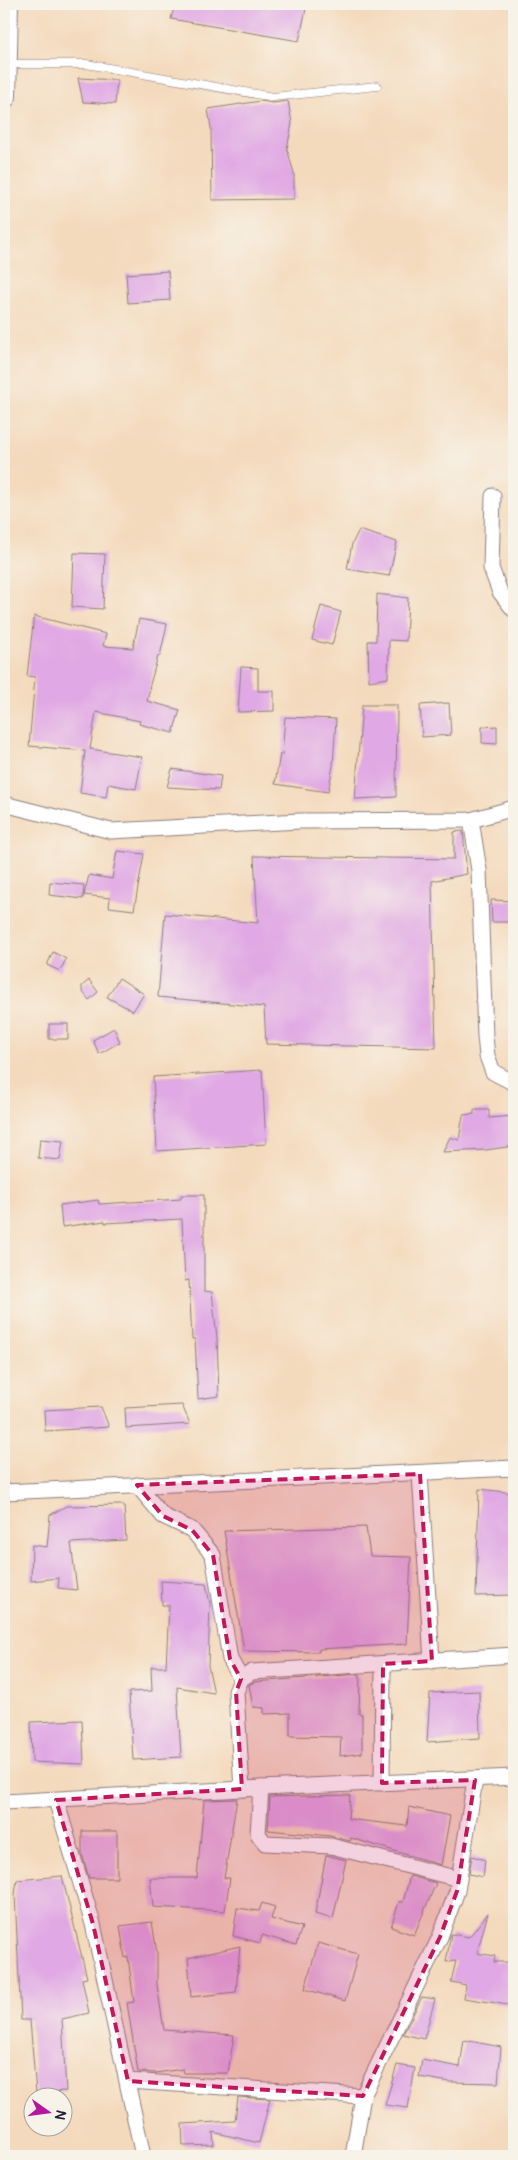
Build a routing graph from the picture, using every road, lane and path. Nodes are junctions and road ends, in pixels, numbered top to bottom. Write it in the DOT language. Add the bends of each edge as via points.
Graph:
graph roads {
  1 [pos="6,4"];
  2 [pos="5,64"];
  3 [pos="378,86"];
  4 [pos="4,96"];
  5 [pos="493,496"];
  6 [pos="514,610"];
  7 [pos="4,804"];
  8 [pos="514,808"];
  9 [pos="471,820"];
  10 [pos="514,1083"];
  11 [pos="514,1468"];
  12 [pos="420,1474"];
  13 [pos="137,1485"];
  14 [pos="4,1492"];
  15 [pos="514,1655"];
  16 [pos="432,1661"];
  17 [pos="383,1664"];
  18 [pos="240,1679"];
  19 [pos="514,1777"];
  20 [pos="475,1780"];
  21 [pos="382,1783"];
  22 [pos="261,1788"];
  23 [pos="242,1789"];
  24 [pos="56,1800"];
  25 [pos="4,1802"];
  26 [pos="459,1880"];
  27 [pos="128,2081"];
  28 [pos="363,2096"];
  29 [pos="143,2156"];
  30 [pos="353,2156"];
  1 -- 2 [label="main road"];
  2 -- 3 [label="lane" via="86,64 274,97"];
  2 -- 4 [label="main road"];
  5 -- 6 [label="street" via="491,568 500,592"];
  7 -- 9 [label="street" via="111,831 300,821"];
  8 -- 9 [label="street"];
  9 -- 10 [label="street" via="479,870 487,1056 493,1072"];
  11 -- 12 [label="street"];
  12 -- 13 [label="street"];
  12 -- 16 [label="street"];
  13 -- 14 [label="street"];
  13 -- 18 [label="street" via="163,1516 192,1530 212,1555 230,1659"];
  15 -- 16 [label="street"];
  16 -- 17 [label="street"];
  17 -- 18 [label="street" via="252,1672"];
  17 -- 21 [label="street"];
  18 -- 23 [label="street" via="236,1692"];
  19 -- 20 [label="street"];
  20 -- 21 [label="street"];
  20 -- 26 [label="street"];
  21 -- 22 [label="street"];
  22 -- 23 [label="street"];
  22 -- 26 [label="street" via="258,1834 265,1843 331,1846"];
  23 -- 24 [label="street"];
  24 -- 25 [label="street"];
  24 -- 27 [label="street" via="93,1924"];
  26 -- 28 [label="street" via="440,1938"];
  27 -- 28 [label="street"];
  27 -- 29 [label="street"];
  28 -- 30 [label="street"];
}
